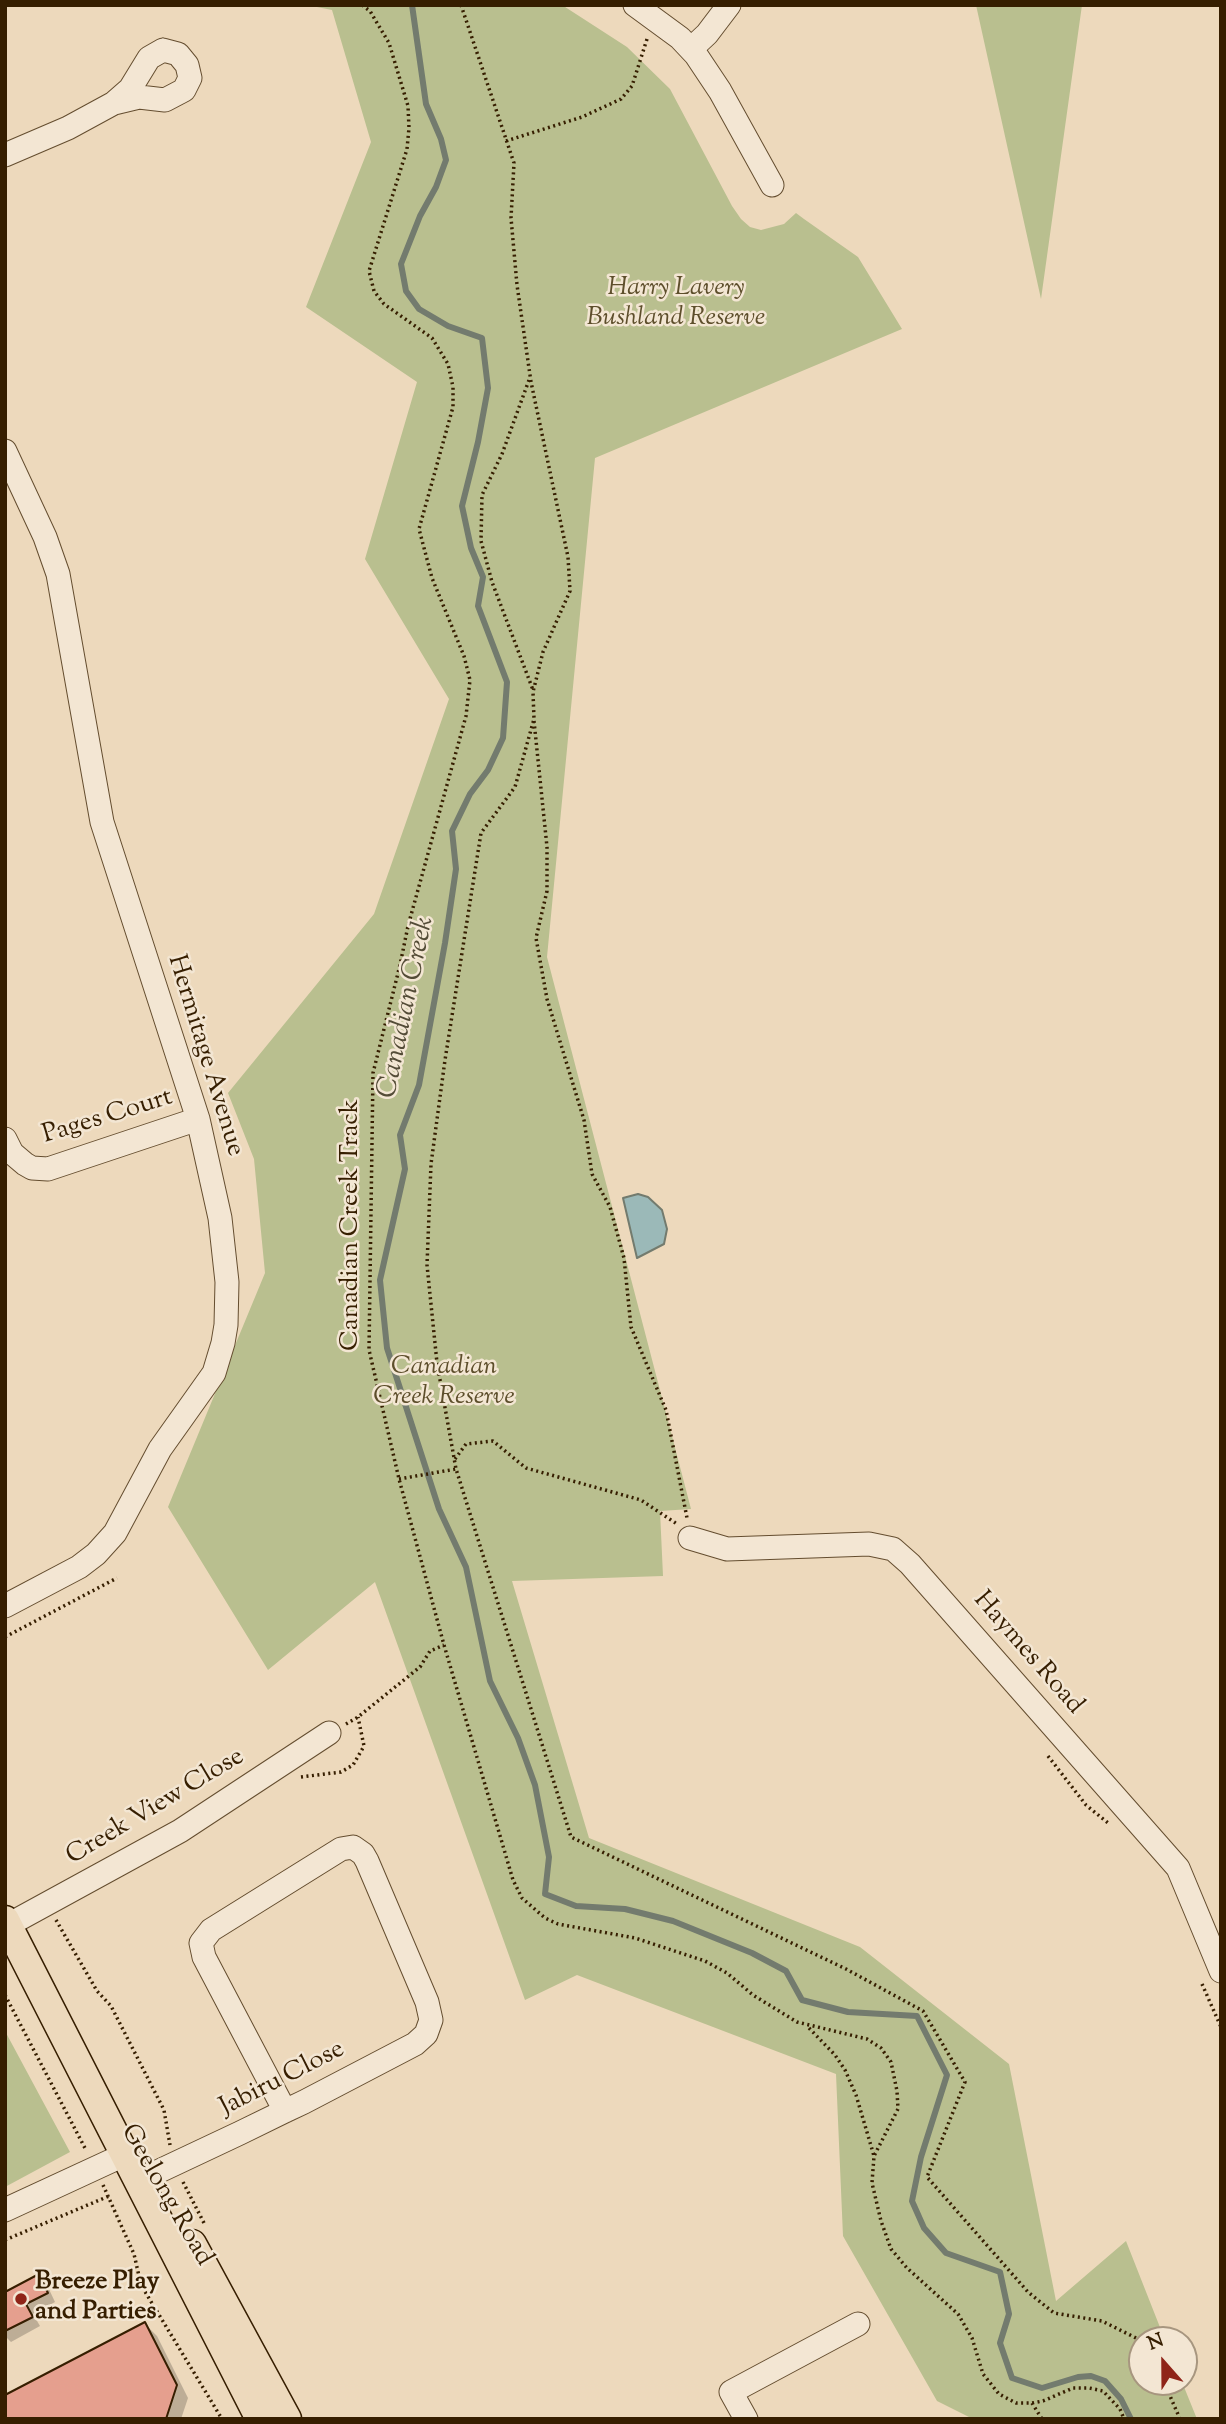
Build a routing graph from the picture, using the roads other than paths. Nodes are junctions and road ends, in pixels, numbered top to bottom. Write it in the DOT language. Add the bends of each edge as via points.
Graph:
graph roads {
  1 [pos="635,5"];
  2 [pos="729,5"];
  3 [pos="691,49"];
  4 [pos="114,103"];
  5 [pos="5,155"];
  6 [pos="772,185"];
  7 [pos="5,451"];
  8 [pos="198,1119"];
  9 [pos="5,1139"];
  10 [pos="691,1538"];
  11 [pos="5,1606"];
  12 [pos="329,1733"];
  13 [pos="6,1922"];
  14 [pos="1210,1975"];
  15 [pos="285,2111"];
  16 [pos="132,2150"];
  17 [pos="146,2177"];
  18 [pos="5,2210"];
  19 [pos="858,2324"];
  20 [pos="260,2419"];
  21 [pos="287,2419"];
  22 [pos="746,2419"];
  1 -- 3 [label="street"];
  2 -- 3 [label="street"];
  3 -- 6 [label="street"];
  4 -- 5 [label="street"];
  7 -- 8 [label="street, Hermitage Avenue" via="58,574 104,830"];
  8 -- 9 [label="street, Pages Court" via="48,1169 25,1164"];
  8 -- 11 [label="street, Hermitage Avenue" via="226,1261 226,1325 214,1373 160,1449 109,1541 79,1567"];
  10 -- 14 [label="street, Haymes Road" via="727,1549 869,1544 893,1549 910,1563 1178,1868"];
  12 -- 13 [label="street, Creek View Close" via="180,1831"];
  13 -- 16 [label="main road, Geelong Road"];
  15 -- 15 [label="street, Jabiru Close" via="204,1957 201,1943 211,1930 341,1849 355,1847 367,1861 428,2002 430,2025 418,2042"];
  15 -- 17 [label="street, Jabiru Close"];
  16 -- 17 [label="main road, Geelong Road"];
  16 -- 18 [label="street"];
  17 -- 20 [label="main road, Geelong Road"];
  17 -- 21 [label="main road, Geelong Road"];
  19 -- 22 [label="street" via="731,2392"];
}
